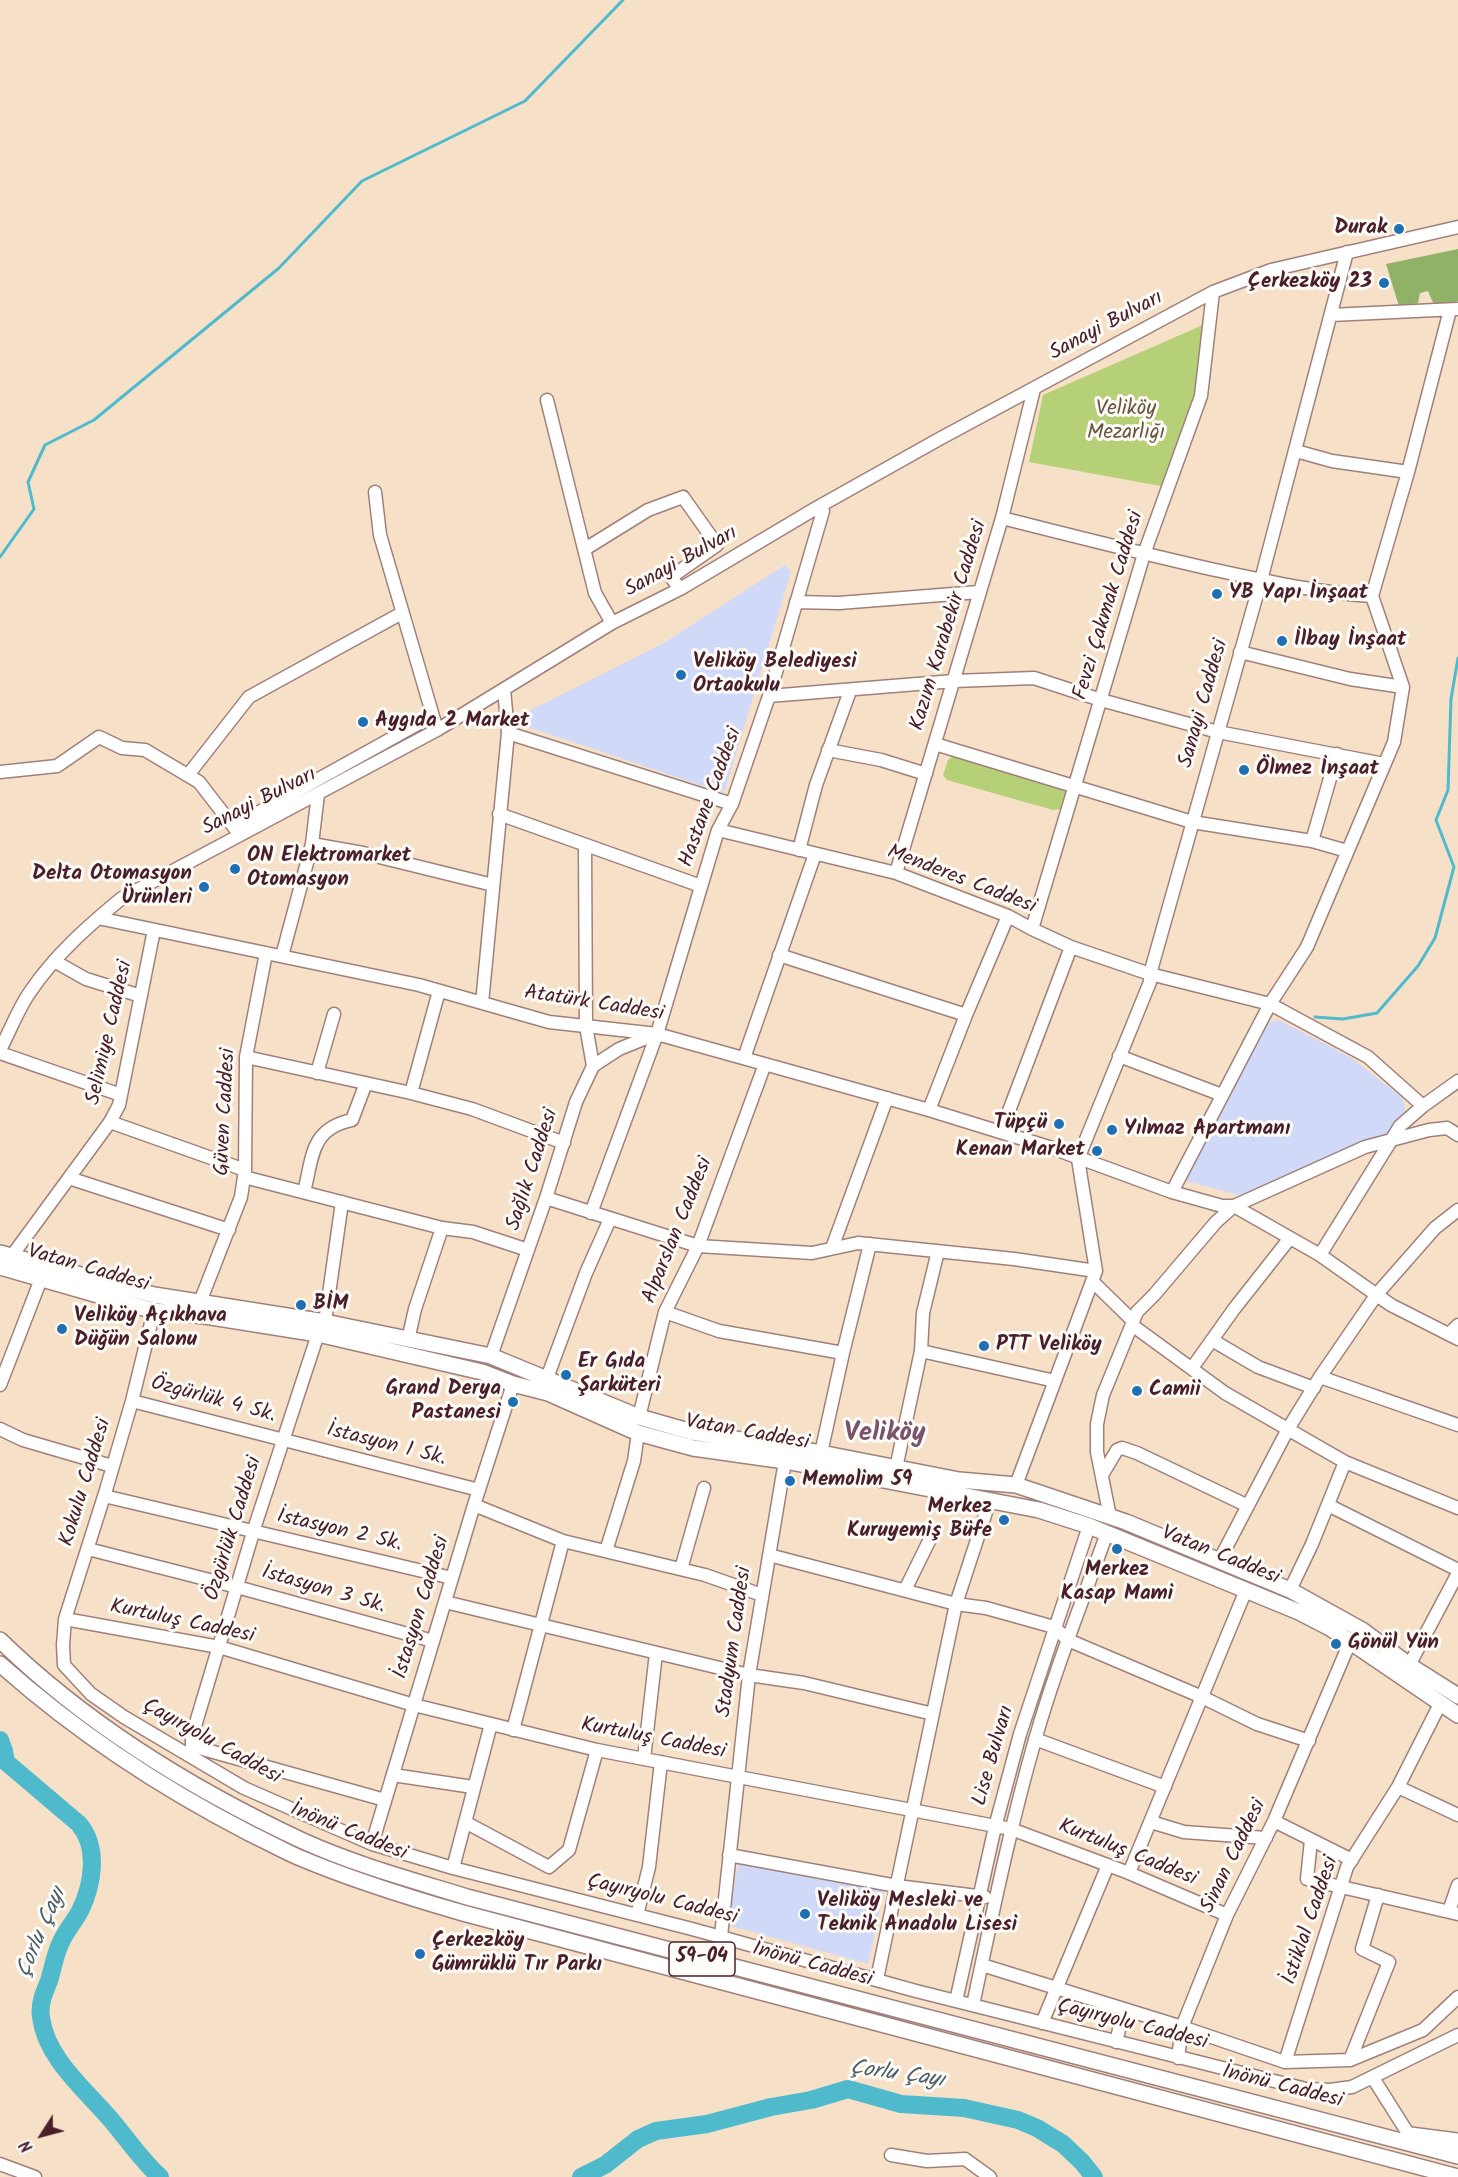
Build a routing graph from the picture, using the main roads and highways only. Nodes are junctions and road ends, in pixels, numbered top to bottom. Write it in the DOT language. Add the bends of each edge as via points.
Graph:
graph roads {
  1 [pos="4,1259"];
  2 [pos="322,1328"];
  3 [pos="498,1359"];
  4 [pos="506,1381"];
  5 [pos="0,1640"];
  6 [pos="0,1664"];
  7 [pos="1406,1671"];
  8 [pos="1458,1696"];
  9 [pos="1458,1715"];
  10 [pos="1357,2129"];
  11 [pos="1458,2141"];
  12 [pos="1340,2145"];
  13 [pos="1458,2156"];
  14 [pos="1419,2177"];
  15 [pos="1458,2177"];
  1 -- 2 [label="main road, Vatan Caddesi" via="153,1295"];
  1 -- 2 [label="main road, Vatan Caddesi" via="41,1279 154,1311"];
  2 -- 3 [label="main road, Vatan Caddesi" via="408,1340"];
  2 -- 4 [label="main road, Vatan Caddesi"];
  3 -- 4 [label="main road"];
  3 -- 7 [label="main road, Vatan Caddesi" via="639,1417 692,1432 959,1480 1016,1485 1110,1516 1290,1590 1362,1630"];
  4 -- 7 [label="main road, Vatan Caddesi" via="548,1393 638,1432 693,1448 785,1461 990,1500 1089,1526 1299,1612"];
  5 -- 10 [label="main road, İnönü Caddesi / 59-04" via="80,1708 155,1760 304,1841 385,1872 467,1897"];
  6 -- 12 [label="main road, 59-04" via="69,1722 220,1818 297,1857 379,1888"];
  7 -- 8 [label="main road, Vatan Caddesi"];
  7 -- 9 [label="main road, Vatan Caddesi" via="1440,1704"];
  10 -- 11 [label="main road"];
  10 -- 13 [label="main road, İnönü Caddesi / 59-04"];
  12 -- 14 [label="main road"];
  12 -- 15 [label="main road, 59-04"];
}
